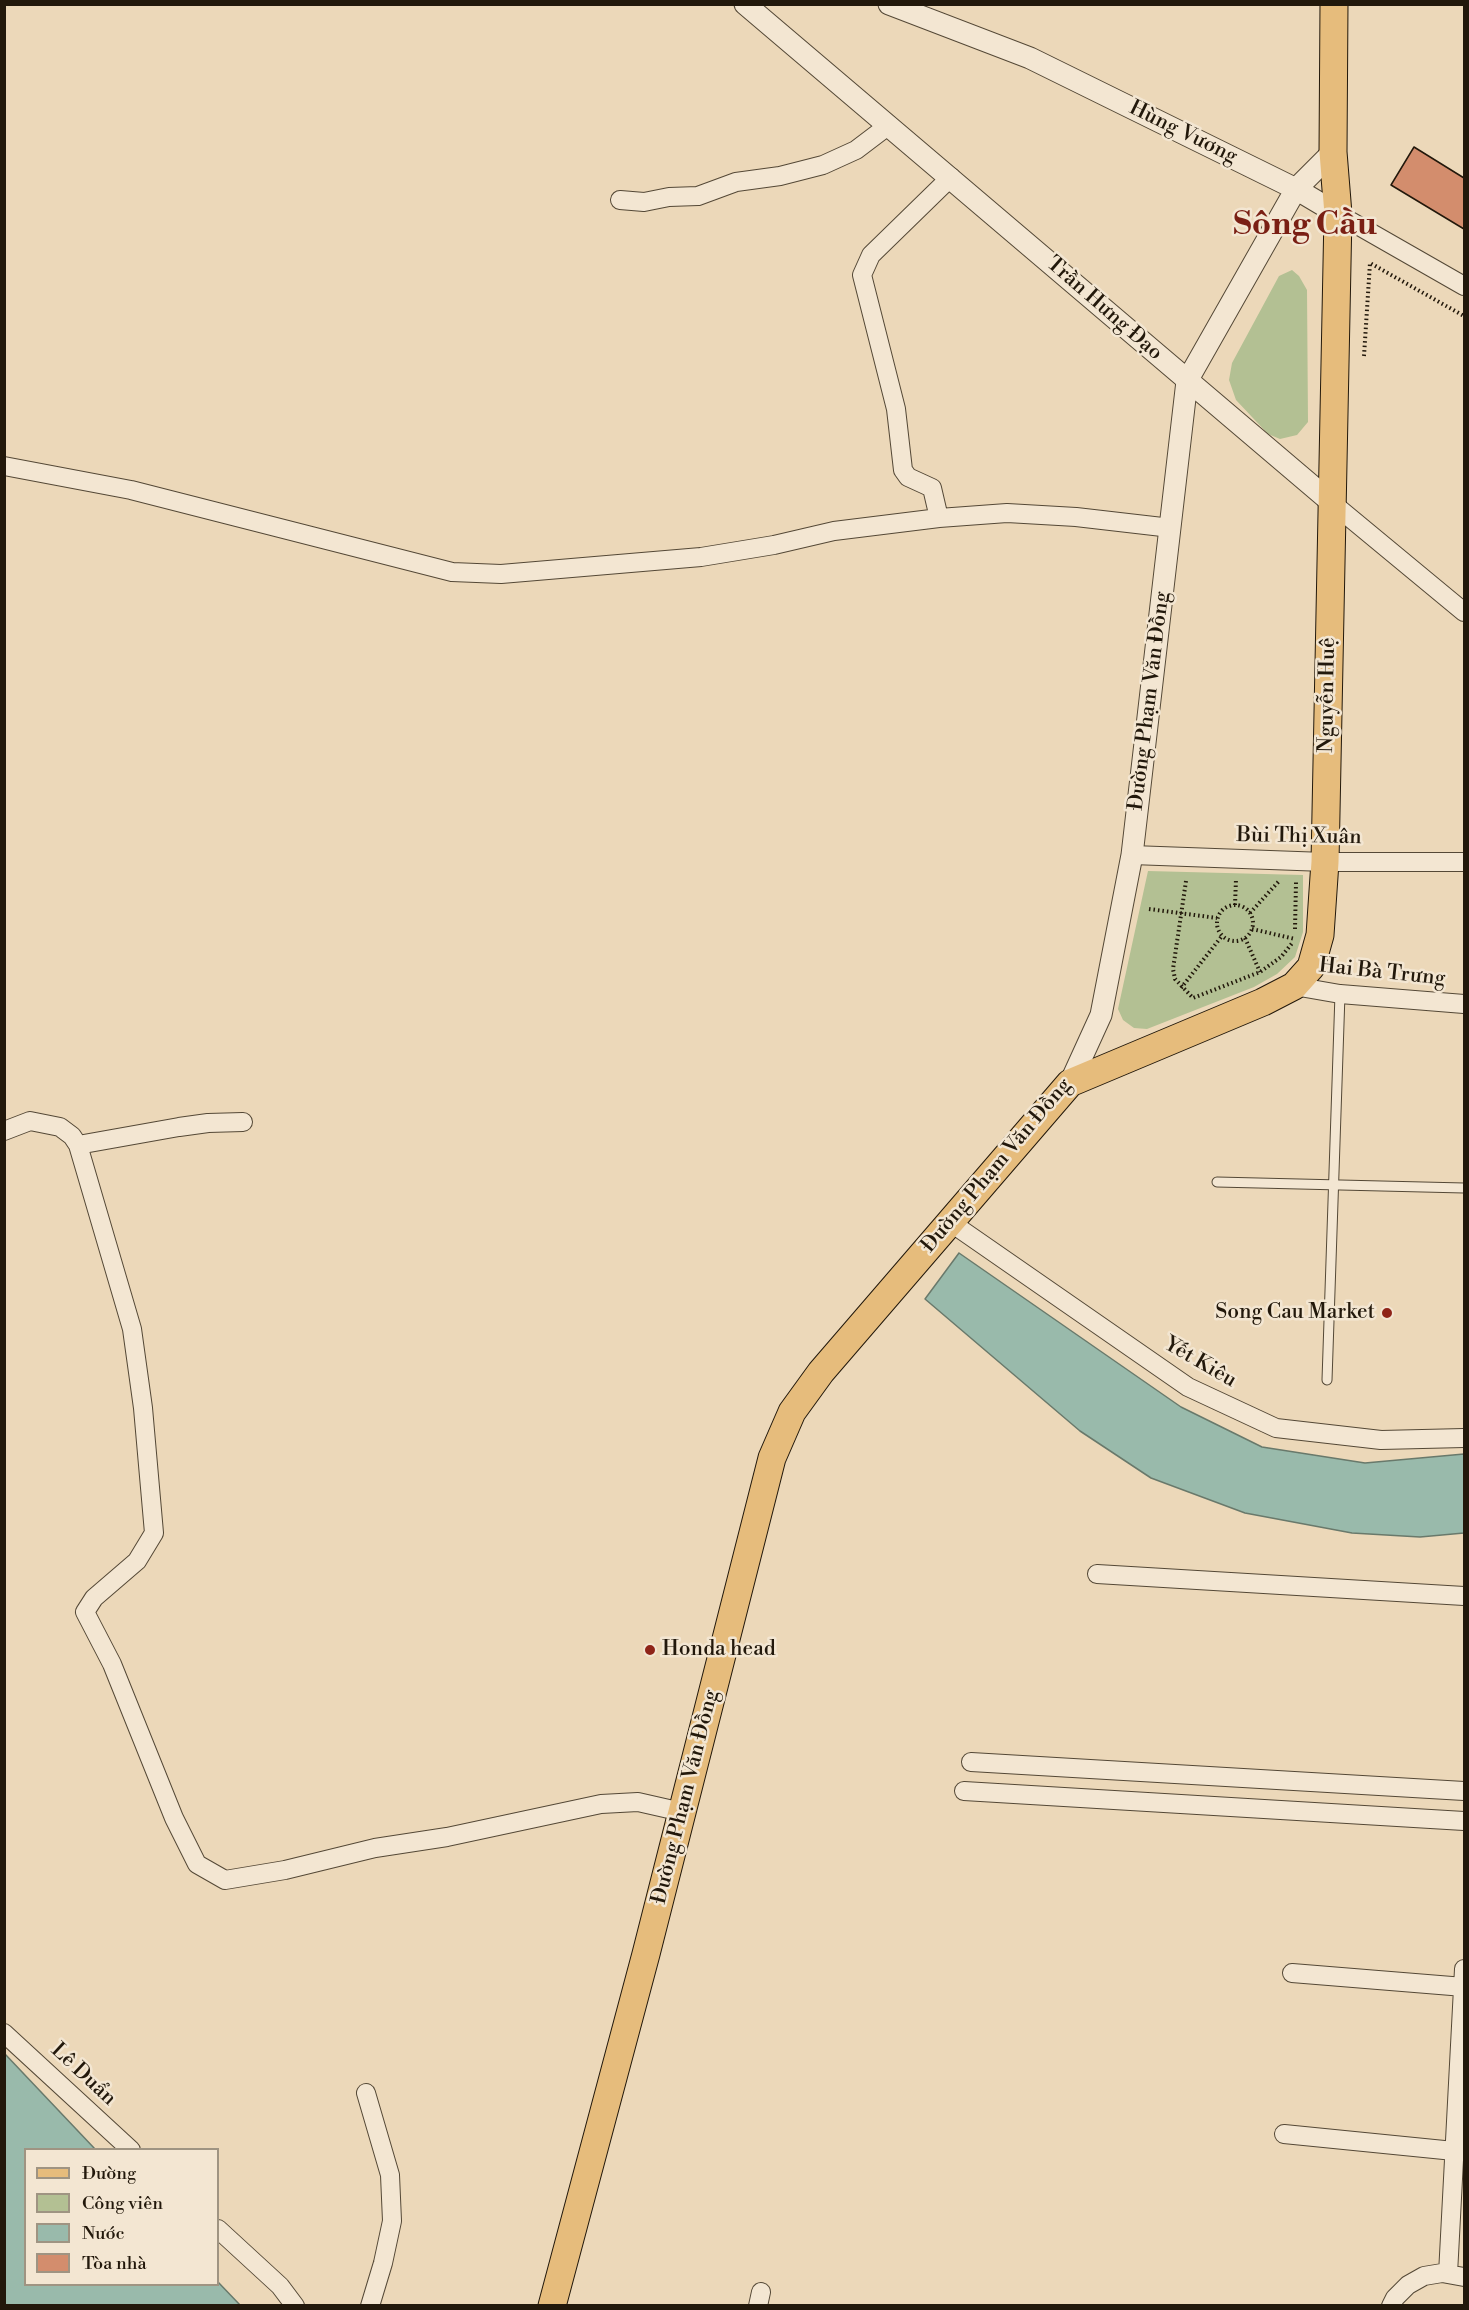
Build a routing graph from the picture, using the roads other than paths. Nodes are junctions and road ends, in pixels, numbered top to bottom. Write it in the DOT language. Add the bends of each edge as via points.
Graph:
graph roads {
  1 [pos="745,4"];
  2 [pos="890,4"];
  3 [pos="1334,4"];
  4 [pos="889,125"];
  5 [pos="1333,152"];
  6 [pos="951,177"];
  7 [pos="1296,189"];
  8 [pos="620,200"];
  9 [pos="1338,214"];
  10 [pos="1464,286"];
  11 [pos="1187,381"];
  12 [pos="4,466"];
  13 [pos="1331,502"];
  14 [pos="939,518"];
  15 [pos="1171,528"];
  16 [pos="1464,612"];
  17 [pos="1132,855"];
  18 [pos="1325,862"];
  19 [pos="1464,862"];
  20 [pos="1294,986"];
  21 [pos="1340,994"];
  22 [pos="1464,1004"];
  23 [pos="1070,1083"];
  24 [pos="243,1122"];
  25 [pos="4,1131"];
  26 [pos="78,1145"];
  27 [pos="1216,1182"];
  28 [pos="1334,1185"];
  29 [pos="1464,1188"];
  30 [pos="950,1222"];
  31 [pos="1327,1380"];
  32 [pos="1464,1438"];
  33 [pos="1097,1574"];
  34 [pos="1464,1596"];
  35 [pos="971,1762"];
  36 [pos="964,1791"];
  37 [pos="1464,1791"];
  38 [pos="682,1812"];
  39 [pos="1464,1821"];
  40 [pos="1292,1973"];
  41 [pos="1464,1981"];
  42 [pos="4,2033"];
  43 [pos="366,2093"];
  44 [pos="1284,2134"];
  45 [pos="129,2148"];
  46 [pos="1460,2152"];
  47 [pos="219,2230"];
  48 [pos="1456,2276"];
  49 [pos="295,2306"];
  50 [pos="370,2306"];
  51 [pos="552,2306"];
  52 [pos="1391,2306"];
  1 -- 4 [label="street, Trần Hưng Đạo"];
  2 -- 7 [label="street, Hùng Vương" via="1030,58"];
  3 -- 5 [label="main road"];
  4 -- 6 [label="street, Trần Hưng Đạo"];
  4 -- 8 [label="street" via="856,150 823,165 736,182 698,196 644,202"];
  5 -- 7 [label="street, Đường Phạm Văn Đồng"];
  5 -- 9 [label="main road, Nguyễn Huệ"];
  6 -- 11 [label="street, Trần Hưng Đạo"];
  6 -- 14 [label="street" via="871,255 862,275 896,409 903,470 908,477 932,488"];
  7 -- 9 [label="street, Hùng Vương"];
  7 -- 11 [label="street, Đường Phạm Văn Đồng"];
  9 -- 10 [label="street, Hùng Vương"];
  9 -- 13 [label="main road, Nguyễn Huệ"];
  11 -- 13 [label="street, Trần Hưng Đạo"];
  11 -- 15 [label="street, Đường Phạm Văn Đồng"];
  12 -- 14 [label="street" via="131,490 452,572 501,574 701,556 834,531"];
  13 -- 16 [label="street, Trần Hưng Đạo"];
  13 -- 18 [label="main road, Nguyễn Huệ"];
  14 -- 15 [label="street" via="1006,513"];
  15 -- 17 [label="street, Đường Phạm Văn Đồng"];
  17 -- 18 [label="street, Bùi Thị Xuân"];
  17 -- 23 [label="street, Đường Phạm Văn Đồng" via="1101,1015"];
  18 -- 19 [label="street, Bùi Thị Xuân"];
  18 -- 20 [label="main road, Nguyễn Huệ" via="1320,935 1311,967"];
  20 -- 21 [label="street, Hai Bà Trưng"];
  20 -- 23 [label="main road, Nguyễn Huệ"];
  21 -- 22 [label="street, Hai Bà Trưng"];
  21 -- 28 [label="lane"];
  23 -- 30 [label="main road, Đường Phạm Văn Đồng"];
  24 -- 26 [label="street" via="198,1124"];
  25 -- 26 [label="street" via="30,1121 46,1123 72,1136"];
  26 -- 38 [label="street" via="132,1329 154,1533 137,1561 94,1598 85,1612 112,1664 196,1864 225,1880 601,1804 638,1802"];
  27 -- 28 [label="lane"];
  28 -- 29 [label="lane"];
  28 -- 31 [label="lane"];
  30 -- 32 [label="street, Yết Kiêu" via="1188,1388 1276,1428 1381,1440"];
  30 -- 38 [label="main road, Đường Phạm Văn Đồng" via="821,1372 792,1412 769,1469"];
  33 -- 34 [label="street"];
  35 -- 37 [label="street"];
  36 -- 39 [label="street"];
  38 -- 51 [label="main road, Đường Phạm Văn Đồng"];
  40 -- 41 [label="street"];
  41 -- 46 [label="street"];
  42 -- 45 [label="street, Lê Duẩn"];
  43 -- 50 [label="street" via="390,2175 392,2221"];
  44 -- 46 [label="street"];
  46 -- 48 [label="street"];
  47 -- 49 [label="street" via="280,2286"];
  48 -- 52 [label="street" via="1424,2276 1408,2285"];
}
